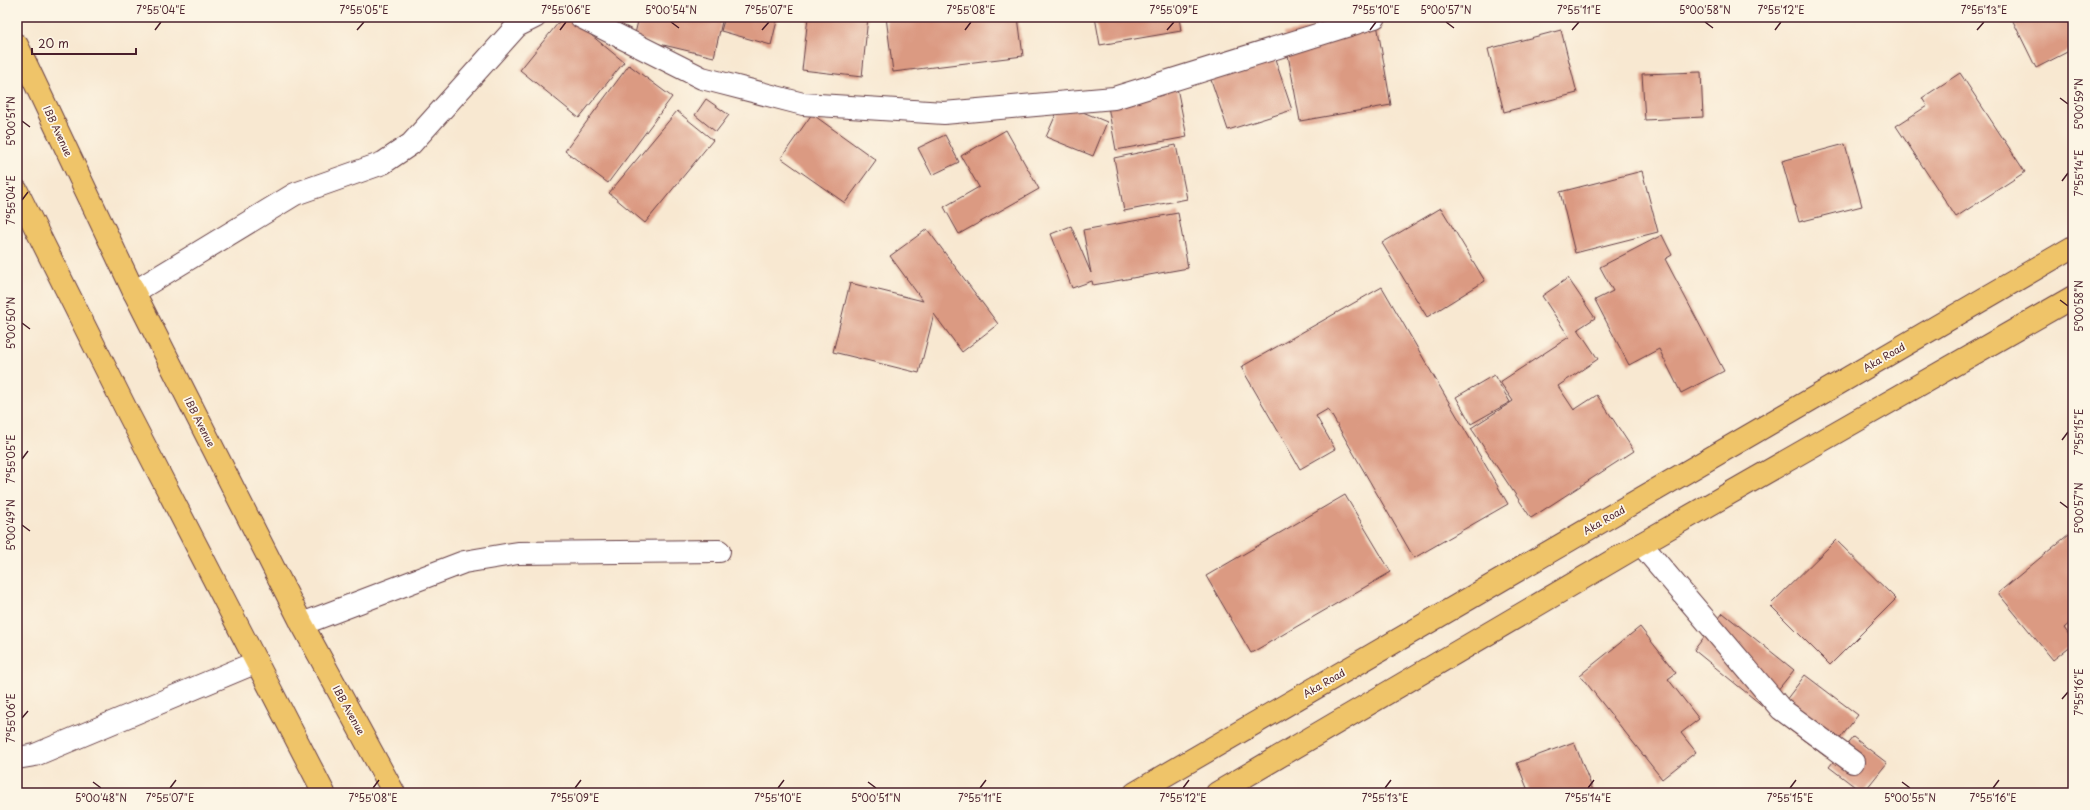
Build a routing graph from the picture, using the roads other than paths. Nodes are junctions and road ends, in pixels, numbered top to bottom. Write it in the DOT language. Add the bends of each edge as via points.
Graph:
graph roads {
  1 [pos="535,17"];
  2 [pos="581,17"];
  3 [pos="1375,17"];
  4 [pos="17,45"];
  5 [pos="17,191"];
  6 [pos="2073,247"];
  7 [pos="134,292"];
  8 [pos="2073,296"];
  9 [pos="1641,544"];
  10 [pos="719,551"];
  11 [pos="302,624"];
  12 [pos="257,662"];
  13 [pos="17,758"];
  14 [pos="1852,762"];
  15 [pos="324,793"];
  16 [pos="394,793"];
  17 [pos="1135,793"];
  18 [pos="1217,793"];
  1 -- 7 [label="street" via="517,26 411,144 383,164 295,194"];
  2 -- 3 [label="street" via="702,78 802,104 944,113 1114,98"];
  4 -- 7 [label="main road, IBB Avenue"];
  5 -- 12 [label="main road"];
  6 -- 17 [label="main road, Aka Road"];
  7 -- 11 [label="main road, IBB Avenue"];
  8 -- 9 [label="main road"];
  9 -- 14 [label="street" via="1781,709"];
  9 -- 18 [label="main road"];
  10 -- 11 [label="street" via="518,553 464,562"];
  11 -- 16 [label="main road, IBB Avenue"];
  12 -- 13 [label="street" via="35,755"];
  12 -- 15 [label="main road"];
}
